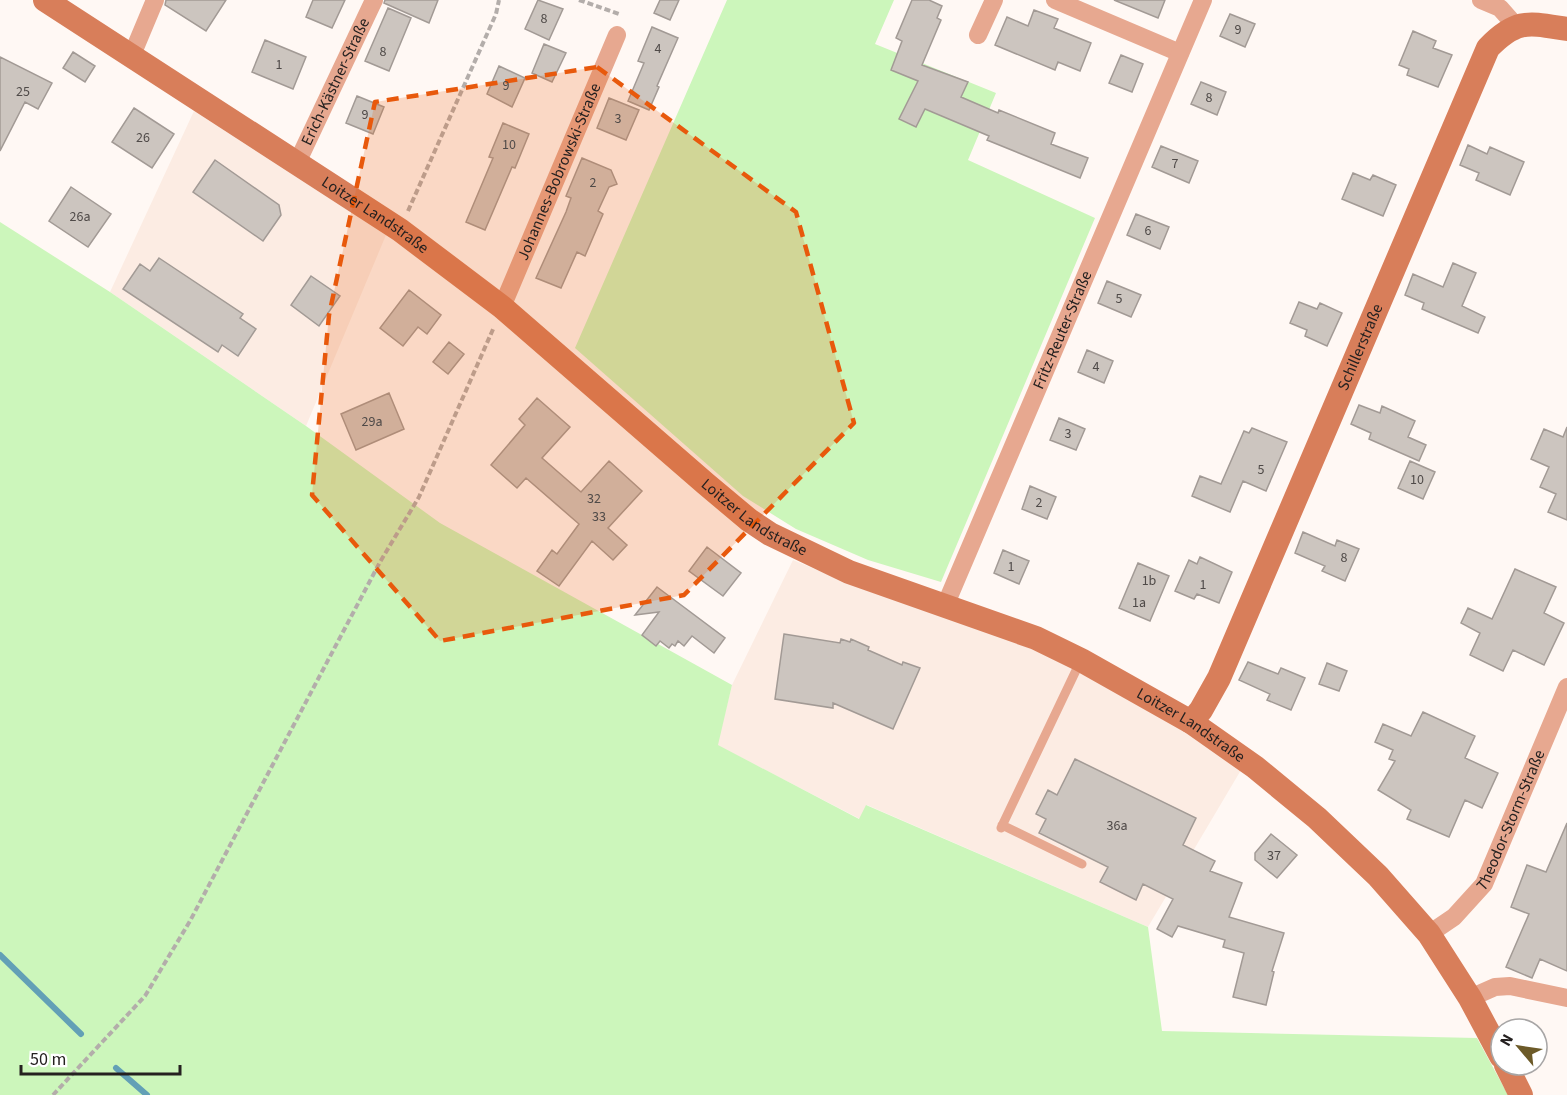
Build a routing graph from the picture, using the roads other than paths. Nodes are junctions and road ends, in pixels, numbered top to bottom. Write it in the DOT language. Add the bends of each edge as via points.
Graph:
graph roads {
  1 [pos="45,0"];
  2 [pos="154,0"];
  3 [pos="374,0"];
  4 [pos="994,0"];
  5 [pos="1055,0"];
  6 [pos="1203,0"];
  7 [pos="1481,0"];
  8 [pos="1515,26"];
  9 [pos="1567,29"];
  10 [pos="617,35"];
  11 [pos="978,35"];
  12 [pos="1180,53"];
  13 [pos="132,54"];
  14 [pos="297,163"];
  15 [pos="502,308"];
  16 [pos="945,606"];
  17 [pos="1081,660"];
  18 [pos="1567,687"];
  19 [pos="1191,722"];
  20 [pos="1082,864"];
  21 [pos="1429,934"];
  22 [pos="1567,998"];
  23 [pos="1470,999"];
  24 [pos="1489,1034"];
  25 [pos="1512,1077"];
  26 [pos="1521,1095"];
  1 -- 13 [label="main road, Loitzer Landstraße"];
  2 -- 13 [label="street"];
  3 -- 14 [label="street, Erich-Kästner-Straße"];
  4 -- 11 [label="street"];
  5 -- 12 [label="street"];
  6 -- 12 [label="street, Fritz-Reuter-Straße"];
  7 -- 8 [label="street" via="1500,8"];
  8 -- 9 [label="main road" via="1533,24"];
  8 -- 19 [label="main road, Schillerstraße" via="1488,48 1219,678"];
  10 -- 15 [label="street, Johannes-Bobrowski-Straße"];
  12 -- 16 [label="street, Fritz-Reuter-Straße"];
  13 -- 14 [label="main road, Loitzer Landstraße"];
  14 -- 15 [label="main road, Loitzer Landstraße" via="400,231"];
  15 -- 16 [label="main road, Loitzer Landstraße" via="749,520 849,572"];
  16 -- 17 [label="main road, Loitzer Landstraße" via="1036,638"];
  17 -- 19 [label="main road, Loitzer Landstraße"];
  17 -- 20 [label="lane" via="1001,827"];
  18 -- 21 [label="street, Theodor-Storm-Straße" via="1484,884 1454,917"];
  19 -- 21 [label="main road, Loitzer Landstraße" via="1317,818 1378,876"];
  21 -- 23 [label="main road, Loitzer Landstraße"];
  22 -- 23 [label="street" via="1510,986 1495,987"];
  23 -- 24 [label="main road, Loitzer Landstraße"];
  25 -- 26 [label="main road"];
}
